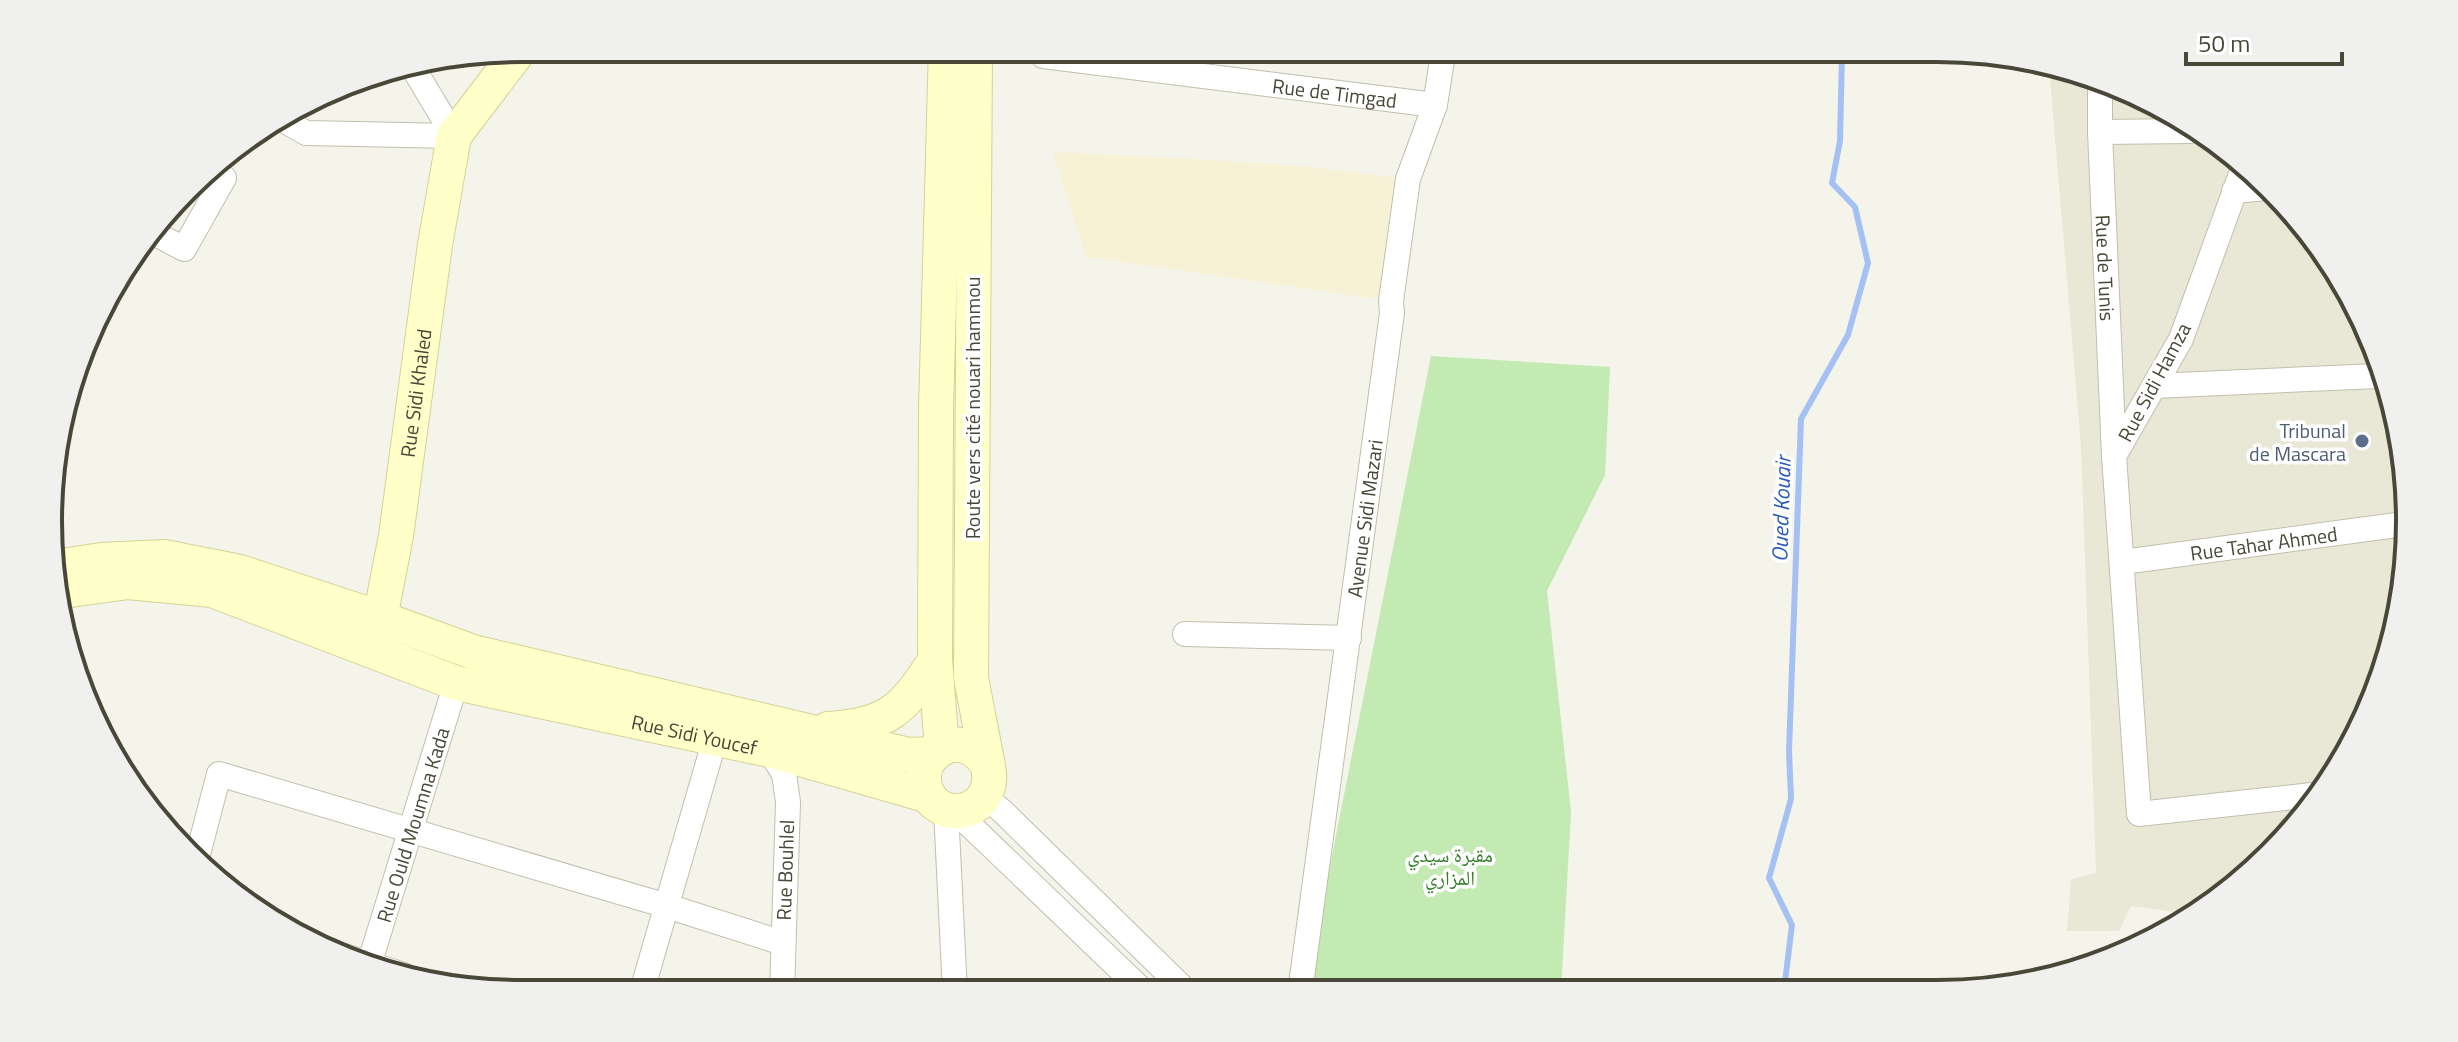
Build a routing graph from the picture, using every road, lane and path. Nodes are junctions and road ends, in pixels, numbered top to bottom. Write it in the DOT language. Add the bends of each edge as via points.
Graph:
graph roads {
  1 [pos="510,62"];
  2 [pos="946,62"];
  3 [pos="975,62"];
  4 [pos="1116,62"];
  5 [pos="1442,62"];
  6 [pos="417,74"];
  7 [pos="2100,92"];
  8 [pos="1435,105"];
  9 [pos="290,124"];
  10 [pos="2179,131"];
  11 [pos="2100,132"];
  12 [pos="454,136"];
  13 [pos="2240,176"];
  14 [pos="224,178"];
  15 [pos="2254,189"];
  16 [pos="2234,191"];
  17 [pos="161,237"];
  18 [pos="2373,376"];
  19 [pos="2154,386"];
  20 [pos="2114,456"];
  21 [pos="2396,525"];
  22 [pos="2123,562"];
  23 [pos="64,566"];
  24 [pos="68,590"];
  25 [pos="374,633"];
  26 [pos="1185,634"];
  27 [pos="1349,638"];
  28 [pos="935,660"];
  29 [pos="456,683"];
  30 [pos="805,731"];
  31 [pos="715,739"];
  32 [pos="769,750"];
  33 [pos="938,751"];
  34 [pos="961,796"];
  35 [pos="2304,796"];
  36 [pos="409,829"];
  37 [pos="199,849"];
  38 [pos="667,906"];
  39 [pos="783,943"];
  40 [pos="364,952"];
  41 [pos="645,980"];
  42 [pos="782,980"];
  43 [pos="955,980"];
  44 [pos="1133,980"];
  45 [pos="1175,980"];
  46 [pos="1302,980"];
  1 -- 12 [label="main road"];
  2 -- 28 [label="main road, Route vers cité nouari hammou"];
  3 -- 34 [label="main road, Route vers cité nouari hammou" via="971,678"];
  4 -- 8 [label="street, Rue de Timgad"];
  5 -- 8 [label="street, Avenue Sidi Mazari"];
  6 -- 12 [label="street"];
  7 -- 11 [label="street, Rue de Tunis"];
  8 -- 27 [label="street, Avenue Sidi Mazari" via="1408,179"];
  9 -- 12 [label="street" via="306,133"];
  10 -- 11 [label="street"];
  11 -- 20 [label="street, Rue de Tunis"];
  12 -- 25 [label="main road, Rue Sidi Khaled" via="396,536"];
  13 -- 16 [label="street, Rue Sidi Hamza"];
  14 -- 17 [label="street" via="184,249"];
  15 -- 16 [label="street"];
  16 -- 19 [label="street, Rue Sidi Hamza" via="2181,339"];
  18 -- 19 [label="street"];
  19 -- 20 [label="street, Rue Sidi Hamza"];
  20 -- 22 [label="street, Rue Sidi Hamza"];
  21 -- 22 [label="street, Rue Tahar Ahmed"];
  22 -- 35 [label="street, Rue Sidi Hamza" via="2139,814"];
  23 -- 25 [label="main road" via="164,557 240,572"];
  24 -- 25 [label="main road" via="128,582 212,590"];
  25 -- 29 [label="main road, Rue Sidi Youcef"];
  25 -- 30 [label="main road"];
  26 -- 27 [label="street"];
  27 -- 46 [label="street, Avenue Sidi Mazari"];
  28 -- 30 [label="main road" via="915,693 897,710 869,724"];
  28 -- 33 [label="main road, Route vers cité nouari hammou"];
  29 -- 31 [label="main road, Rue Sidi Youcef"];
  29 -- 36 [label="street, Rue Ould Moumna Kada"];
  30 -- 33 [label="main road" via="909,755"];
  31 -- 32 [label="main road, Rue Sidi Youcef"];
  31 -- 38 [label="street"];
  32 -- 34 [label="main road, Rue Sidi Youcef"];
  32 -- 39 [label="street, Rue Bouhlel" via="784,774 788,802"];
  33 -- 34 [label="main road" via="927,764 925,786"];
  33 -- 34 [label="main road" via="964,745 983,757"];
  34 -- 43 [label="street"];
  34 -- 44 [label="street"];
  34 -- 45 [label="street" via="1002,811"];
  36 -- 37 [label="street" via="219,774"];
  36 -- 38 [label="street"];
  36 -- 40 [label="street, Rue Ould Moumna Kada"];
  38 -- 39 [label="street"];
  38 -- 41 [label="street"];
  39 -- 42 [label="street, Rue Bouhlel"];
}
